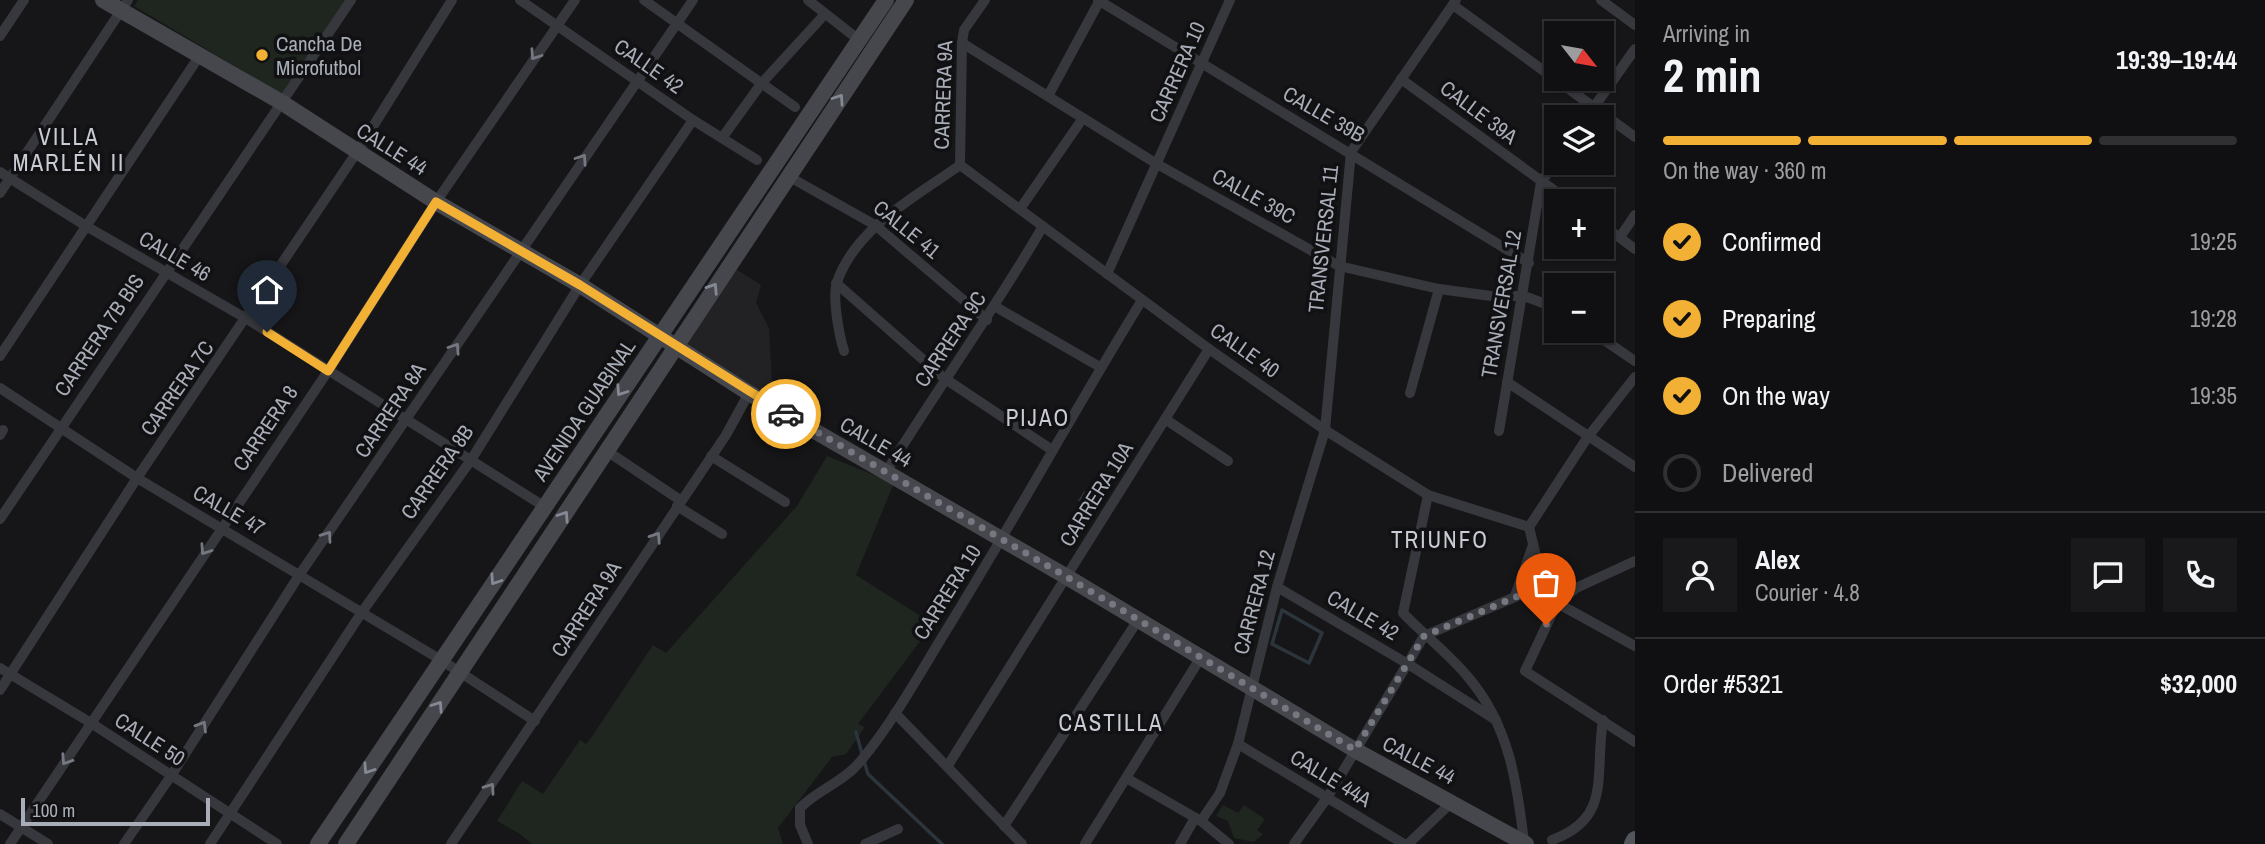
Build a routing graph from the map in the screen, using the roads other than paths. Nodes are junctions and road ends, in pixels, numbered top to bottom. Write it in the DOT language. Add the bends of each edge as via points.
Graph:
graph roads {
  1 [pos="24,0"];
  2 [pos="103,0"];
  3 [pos="351,0"];
  4 [pos="452,0"];
  5 [pos="520,0"];
  6 [pos="575,0"];
  7 [pos="643,0"];
  8 [pos="693,0"];
  9 [pos="808,0"];
  10 [pos="886,0"];
  11 [pos="906,0"];
  12 [pos="985,0"];
  13 [pos="1099,0"];
  14 [pos="1230,0"];
  15 [pos="1601,0"];
  16 [pos="1454,3"];
  17 [pos="125,5"];
  18 [pos="825,14"];
  19 [pos="557,23"];
  20 [pos="675,24"];
  21 [pos="1635,25"];
  22 [pos="0,36"];
  23 [pos="859,40"];
  24 [pos="962,43"];
  25 [pos="1635,49"];
  26 [pos="200,55"];
  27 [pos="1200,65"];
  28 [pos="1401,79"];
  29 [pos="636,80"];
  30 [pos="761,84"];
  31 [pos="1048,96"];
  32 [pos="281,102"];
  33 [pos="1579,105"];
  34 [pos="1595,105"];
  35 [pos="795,107"];
  36 [pos="1083,118"];
  37 [pos="693,120"];
  38 [pos="1614,126"];
  39 [pos="1635,137"];
  40 [pos="722,138"];
  41 [pos="357,152"];
  42 [pos="1352,152"];
  43 [pos="757,160"];
  44 [pos="1157,164"];
  45 [pos="960,165"];
  46 [pos="5,175"];
  47 [pos="1546,175"];
  48 [pos="795,180"];
  49 [pos="1541,182"];
  50 [pos="1551,189"];
  51 [pos="0,193"];
  52 [pos="436,202"];
  53 [pos="1020,209"];
  54 [pos="1635,215"];
  55 [pos="875,225"];
  56 [pos="86,226"];
  57 [pos="1043,226"];
  58 [pos="1614,233"];
  59 [pos="1620,237"];
  60 [pos="1635,249"];
  61 [pos="520,250"];
  62 [pos="1529,263"];
  63 [pos="1339,267"];
  64 [pos="165,273"];
  65 [pos="1107,274"];
  66 [pos="836,284"];
  67 [pos="580,285"];
  68 [pos="1438,289"];
  69 [pos="1524,296"];
  70 [pos="1142,300"];
  71 [pos="1544,304"];
  72 [pos="996,307"];
  73 [pos="247,319"];
  74 [pos="987,320"];
  75 [pos="659,334"];
  76 [pos="1609,343"];
  77 [pos="676,345"];
  78 [pos="1209,349"];
  79 [pos="844,351"];
  80 [pos="0,356"];
  81 [pos="1635,360"];
  82 [pos="1100,367"];
  83 [pos="328,371"];
  84 [pos="1635,377"];
  85 [pos="944,378"];
  86 [pos="1507,382"];
  87 [pos="0,388"];
  88 [pos="749,393"];
  89 [pos="1410,393"];
  90 [pos="1165,419"];
  91 [pos="407,420"];
  92 [pos="60,427"];
  93 [pos="1325,430"];
  94 [pos="1499,432"];
  95 [pos="1587,438"];
  96 [pos="1052,450"];
  97 [pos="607,451"];
  98 [pos="711,456"];
  99 [pos="471,460"];
  100 [pos="1228,461"];
  101 [pos="1635,467"];
  102 [pos="880,468"];
  103 [pos="137,478"];
  104 [pos="1428,495"];
  105 [pos="785,502"];
  106 [pos="678,503"];
  107 [pos="545,507"];
  108 [pos="0,519"];
  109 [pos="221,527"];
  110 [pos="1529,527"];
  111 [pos="722,534"];
  112 [pos="1002,540"];
  113 [pos="1533,545"];
  114 [pos="1635,561"];
  115 [pos="300,574"];
  116 [pos="1067,577"];
  117 [pos="1544,585"];
  118 [pos="1277,587"];
  119 [pos="1515,596"];
  120 [pos="1557,603"];
  121 [pos="362,612"];
  122 [pos="1138,620"];
  123 [pos="1424,636"];
  124 [pos="1635,646"];
  125 [pos="1201,657"];
  126 [pos="441,660"];
  127 [pos="1408,664"];
  128 [pos="0,668"];
  129 [pos="460,672"];
  130 [pos="11,674"];
  131 [pos="1252,686"];
  132 [pos="0,690"];
  133 [pos="895,713"];
  134 [pos="1603,720"];
  135 [pos="536,721"];
  136 [pos="91,723"];
  137 [pos="1499,723"];
  138 [pos="1635,742"];
  139 [pos="1238,744"];
  140 [pos="1355,750"];
  141 [pos="947,767"];
  142 [pos="171,776"];
  143 [pos="1128,779"];
  144 [pos="1327,798"];
  145 [pos="1452,802"];
  146 [pos="230,813"];
  147 [pos="0,814"];
  148 [pos="1198,819"];
  149 [pos="1004,826"];
  150 [pos="22,828"];
  151 [pos="898,830"];
  152 [pos="0,834"];
  153 [pos="1552,840"];
  154 [pos="12,843"];
  155 [pos="1525,843"];
  156 [pos="48,844"];
  157 [pos="124,844"];
  158 [pos="211,844"];
  159 [pos="277,844"];
  160 [pos="318,844"];
  161 [pos="346,844"];
  162 [pos="451,844"];
  163 [pos="808,844"];
  164 [pos="865,844"];
  165 [pos="1022,844"];
  166 [pos="1085,844"];
  167 [pos="1180,844"];
  168 [pos="1229,844"];
  169 [pos="1294,844"];
  170 [pos="1406,844"];
  1 -- 22 [label="street"];
  2 -- 17 [label="main road, CALLE 44"];
  3 -- 32 [label="street, CARRERA 7B BIS"];
  4 -- 41 [label="street, CARRERA 7C"];
  5 -- 19 [label="street, CALLE 42"];
  6 -- 19 [label="street, CARRERA 8"];
  7 -- 20 [label="street"];
  8 -- 20 [label="street, CARRERA 8A"];
  9 -- 18 [label="street"];
  10 -- 23 [label="main road, AVENIDA GUABINAL"];
  77 -- 11 [label="main road, AVENIDA GUABINAL, one-way"];
  12 -- 24 [label="street, CARRERA 9A" via="964,30"];
  13 -- 27 [label="street, CALLE 39B"];
  13 -- 31 [label="street"];
  14 -- 27 [label="street, CARRERA 10"];
  15 -- 21 [label="street"];
  16 -- 28 [label="street, TRANSVERSAL 11"];
  16 -- 33 [label="street"];
  17 -- 26 [label="main road, CALLE 44"];
  17 -- 46 [label="street"];
  18 -- 23 [label="street"];
  18 -- 30 [label="street"];
  19 -- 29 [label="street, CALLE 42"];
  19 -- 52 [label="street, CARRERA 8, one-way"];
  20 -- 29 [label="street, CARRERA 8A"];
  20 -- 30 [label="street"];
  23 -- 75 [label="main road, AVENIDA GUABINAL"];
  24 -- 31 [label="street, CALLE 39C"];
  24 -- 45 [label="street, CARRERA 9A"];
  25 -- 34 [label="street"];
  26 -- 32 [label="main road, CALLE 44"];
  26 -- 56 [label="street"];
  27 -- 42 [label="street, CALLE 39B"];
  27 -- 44 [label="street, CARRERA 10"];
  28 -- 42 [label="street, TRANSVERSAL 11"];
  28 -- 49 [label="street, CALLE 39A"];
  29 -- 37 [label="street, CALLE 42"];
  61 -- 29 [label="street, CARRERA 8A, one-way"];
  30 -- 35 [label="street"];
  30 -- 40 [label="street"];
  31 -- 36 [label="street, CALLE 39C"];
  32 -- 41 [label="main road, CALLE 44"];
  32 -- 64 [label="street, CARRERA 7B BIS"];
  36 -- 44 [label="street, CALLE 39C"];
  36 -- 53 [label="street"];
  37 -- 40 [label="street, CALLE 42"];
  37 -- 67 [label="street, CARRERA 8B"];
  38 -- 39 [label="street"];
  40 -- 43 [label="street, CALLE 42"];
  41 -- 52 [label="main road, CALLE 44"];
  41 -- 73 [label="street, CARRERA 7C"];
  42 -- 62 [label="street, CALLE 39B"];
  42 -- 63 [label="street, TRANSVERSAL 11"];
  44 -- 63 [label="street, CALLE 39C"];
  44 -- 65 [label="street, CARRERA 10"];
  45 -- 53 [label="street, CALLE 40"];
  45 -- 55 [label="street, CARRERA 9A"];
  46 -- 51 [label="street"];
  46 -- 56 [label="street, CALLE 46"];
  47 -- 49 [label="street"];
  48 -- 55 [label="street, CALLE 41"];
  49 -- 50 [label="street, CALLE 39A"];
  49 -- 62 [label="street, TRANSVERSAL 12"];
  52 -- 61 [label="main road, CALLE 44"];
  52 -- 83 [label="street, CARRERA 8"];
  53 -- 57 [label="street, CALLE 40"];
  54 -- 59 [label="street"];
  55 -- 66 [label="street, CARRERA 9A" via="854,250"];
  55 -- 74 [label="street, CALLE 41"];
  56 -- 64 [label="street, CALLE 46"];
  56 -- 80 [label="street"];
  57 -- 65 [label="street, CALLE 40"];
  57 -- 72 [label="street, CARRERA 9C"];
  58 -- 59 [label="street"];
  59 -- 60 [label="street"];
  61 -- 67 [label="main road, CALLE 44"];
  91 -- 61 [label="street, CARRERA 8A, one-way"];
  62 -- 69 [label="street, TRANSVERSAL 12"];
  63 -- 68 [label="street, CALLE 39C"];
  63 -- 93 [label="street, TRANSVERSAL 11"];
  64 -- 73 [label="street, CALLE 46"];
  64 -- 92 [label="street, CARRERA 7B BIS"];
  65 -- 70 [label="street, CALLE 40"];
  66 -- 79 [label="street"];
  66 -- 85 [label="street"];
  67 -- 75 [label="main road, CALLE 44"];
  67 -- 99 [label="street, CARRERA 8B"];
  68 -- 69 [label="street, CALLE 39C"];
  68 -- 89 [label="street"];
  69 -- 71 [label="street, CALLE 39C"];
  69 -- 86 [label="street, TRANSVERSAL 12"];
  70 -- 78 [label="street, CALLE 40"];
  70 -- 82 [label="street, CARRERA 10"];
  72 -- 74 [label="street, CARRERA 9C"];
  72 -- 82 [label="street"];
  73 -- 83 [label="street, CALLE 46"];
  73 -- 103 [label="street, CARRERA 7C"];
  74 -- 85 [label="street, CARRERA 9C"];
  75 -- 77 [label="main road, CALLE 44"];
  75 -- 107 [label="main road, AVENIDA GUABINAL, one-way"];
  76 -- 81 [label="street"];
  77 -- 88 [label="main road, CALLE 44"];
  77 -- 97 [label="main road, AVENIDA GUABINAL"];
  78 -- 90 [label="street, CARRERA 10A"];
  78 -- 93 [label="street, CALLE 40"];
  82 -- 96 [label="street, CARRERA 10"];
  83 -- 91 [label="street, CALLE 46"];
  83 -- 109 [label="street, CARRERA 8"];
  84 -- 95 [label="street"];
  85 -- 96 [label="street"];
  85 -- 102 [label="street, CARRERA 9C"];
  86 -- 94 [label="street, TRANSVERSAL 12"];
  86 -- 95 [label="street"];
  87 -- 92 [label="street, CALLE 47"];
  88 -- 98 [label="street, CARRERA 9A"];
  88 -- 102 [label="main road, CALLE 44"];
  90 -- 100 [label="street"];
  90 -- 116 [label="street, CARRERA 10A"];
  91 -- 99 [label="street, CALLE 46"];
  115 -- 91 [label="street, CARRERA 8A, one-way"];
  92 -- 103 [label="street, CALLE 47"];
  92 -- 108 [label="street, CARRERA 7B BIS"];
  93 -- 104 [label="street, CALLE 40"];
  93 -- 118 [label="street, CARRERA 12"];
  95 -- 101 [label="street"];
  95 -- 110 [label="street"];
  96 -- 112 [label="street, CARRERA 10"];
  97 -- 106 [label="street"];
  129 -- 97 [label="main road, AVENIDA GUABINAL, one-way"];
  98 -- 105 [label="street"];
  98 -- 106 [label="street, CARRERA 9A"];
  99 -- 107 [label="street, CALLE 46"];
  99 -- 121 [label="street, CARRERA 8B"];
  102 -- 112 [label="main road, CALLE 44"];
  103 -- 109 [label="street, CALLE 47"];
  103 -- 130 [label="street, CARRERA 7C"];
  104 -- 110 [label="street, CALLE 40"];
  104 -- 123 [label="street" via="1403,612"];
  106 -- 111 [label="street"];
  135 -- 106 [label="street, CARRERA 9A, one-way"];
  107 -- 126 [label="main road, AVENIDA GUABINAL, one-way"];
  109 -- 115 [label="street, CALLE 47"];
  109 -- 136 [label="street, CARRERA 8, one-way"];
  110 -- 113 [label="street"];
  112 -- 116 [label="main road, CALLE 44"];
  112 -- 133 [label="street, CARRERA 10"];
  113 -- 117 [label="street"];
  113 -- 119 [label="street"];
  114 -- 120 [label="street" via="1576,588"];
  115 -- 121 [label="street, CALLE 47"];
  142 -- 115 [label="street, CARRERA 8A, one-way"];
  116 -- 122 [label="main road, CALLE 44"];
  116 -- 141 [label="street, CARRERA 10A"];
  117 -- 119 [label="street"];
  117 -- 120 [label="street"];
  118 -- 127 [label="street, CALLE 42"];
  118 -- 131 [label="street, CARRERA 12"];
  119 -- 123 [label="street"];
  120 -- 124 [label="street"];
  120 -- 134 [label="street" via="1525,671"];
  121 -- 126 [label="street, CALLE 47"];
  121 -- 146 [label="street, CARRERA 8B"];
  122 -- 125 [label="main road, CALLE 44"];
  122 -- 149 [label="street"];
  123 -- 127 [label="street"];
  123 -- 137 [label="street" via="1468,677"];
  125 -- 131 [label="main road, CALLE 44"];
  125 -- 143 [label="street"];
  126 -- 129 [label="street"];
  126 -- 160 [label="main road, AVENIDA GUABINAL, one-way"];
  127 -- 137 [label="street, CALLE 42"];
  127 -- 140 [label="street"];
  128 -- 130 [label="street, CALLE 50"];
  129 -- 135 [label="street"];
  161 -- 129 [label="main road, AVENIDA GUABINAL, one-way"];
  130 -- 132 [label="street, CARRERA 7C"];
  130 -- 136 [label="street, CALLE 50"];
  131 -- 139 [label="street, CARRERA 12"];
  131 -- 140 [label="main road, CALLE 44"];
  133 -- 141 [label="street"];
  133 -- 163 [label="street, CARRERA 10" via="857,765 800,808 800,825"];
  134 -- 138 [label="street"];
  134 -- 153 [label="street" via="1596,800 1588,819 1573,832"];
  162 -- 135 [label="street, CARRERA 9A, one-way"];
  136 -- 142 [label="street, CALLE 50"];
  136 -- 150 [label="street, CARRERA 8, one-way"];
  137 -- 155 [label="street" via="1514,768"];
  139 -- 144 [label="street, CALLE 44A"];
  139 -- 148 [label="street, CARRERA 12" via="1220,793"];
  140 -- 144 [label="street"];
  140 -- 145 [label="main road, CALLE 44"];
  141 -- 149 [label="street"];
  142 -- 146 [label="street, CALLE 50"];
  142 -- 157 [label="street, CARRERA 8A"];
  143 -- 148 [label="street"];
  143 -- 166 [label="street"];
  144 -- 169 [label="street"];
  144 -- 170 [label="street, CALLE 44A"];
  145 -- 155 [label="main road, CALLE 44"];
  145 -- 170 [label="street"];
  146 -- 158 [label="street, CARRERA 8B"];
  146 -- 159 [label="street, CALLE 50"];
  147 -- 150 [label="street"];
  148 -- 167 [label="street, CARRERA 12"];
  148 -- 168 [label="street"];
  149 -- 165 [label="street"];
  150 -- 154 [label="street, CARRERA 8"];
  150 -- 156 [label="street"];
  151 -- 164 [label="street"];
  152 -- 154 [label="street"];
}
